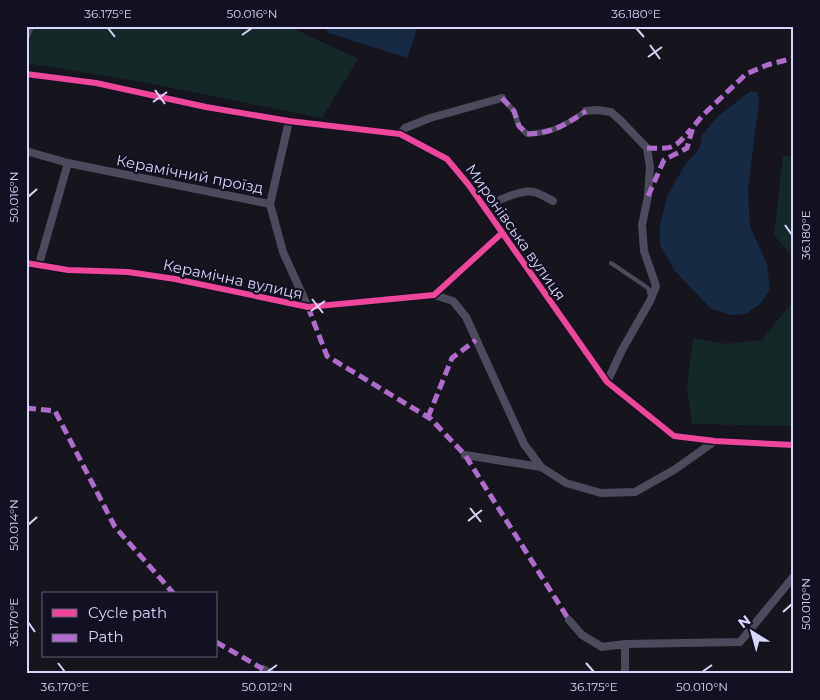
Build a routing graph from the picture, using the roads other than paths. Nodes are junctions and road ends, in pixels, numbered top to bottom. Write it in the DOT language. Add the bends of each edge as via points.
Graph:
graph roads {
  1 [pos="30,26"];
  2 [pos="26,36"];
  3 [pos="26,74"];
  4 [pos="502,98"];
  5 [pos="586,111"];
  6 [pos="289,121"];
  7 [pos="400,134"];
  8 [pos="26,151"];
  9 [pos="68,163"];
  10 [pos="553,200"];
  11 [pos="270,204"];
  12 [pos="485,209"];
  13 [pos="502,233"];
  14 [pos="26,263"];
  15 [pos="611,263"];
  16 [pos="39,264"];
  17 [pos="434,295"];
  18 [pos="650,301"];
  19 [pos="308,307"];
  20 [pos="607,382"];
  21 [pos="715,440"];
  22 [pos="794,445"];
  23 [pos="465,455"];
  24 [pos="541,467"];
  25 [pos="794,576"];
  26 [pos="569,620"];
  27 [pos="625,644"];
  28 [pos="263,669"];
  29 [pos="272,674"];
  30 [pos="625,674"];
  1 -- 2 [label="street"];
  3 -- 6 [label="street, Миронівська вулиця" via="96,83"];
  4 -- 5 [label="street" via="527,134 544,133"];
  4 -- 7 [label="street" via="430,118 405,128"];
  5 -- 18 [label="street" via="611,112 647,148 650,167 642,225 644,252 656,286"];
  6 -- 7 [label="street, Миронівська вулиця"];
  6 -- 11 [label="street"];
  7 -- 12 [label="street, Миронівська вулиця" via="447,159"];
  8 -- 9 [label="street, Керамічний проїзд"];
  9 -- 11 [label="street, Керамічний проїзд"];
  9 -- 16 [label="street"];
  10 -- 12 [label="street" via="533,192 491,203"];
  11 -- 19 [label="street, Керамічний проїзд" via="283,252"];
  12 -- 13 [label="street, Миронівська вулиця"];
  13 -- 17 [label="street"];
  13 -- 20 [label="street, Миронівська вулиця"];
  14 -- 16 [label="street, Керамічна вулиця"];
  15 -- 18 [label="lane" via="648,288"];
  16 -- 19 [label="street, Керамічна вулиця" via="68,270 128,272 175,279"];
  17 -- 19 [label="street, Керамічна вулиця"];
  17 -- 24 [label="street" via="453,301 466,317 524,444"];
  18 -- 20 [label="street"];
  20 -- 21 [label="street, Миронівська вулиця" via="674,436"];
  21 -- 22 [label="street, Миронівська вулиця"];
  21 -- 24 [label="street" via="674,470 634,492 602,492 566,483"];
  23 -- 24 [label="street"];
  25 -- 27 [label="street" via="740,642"];
  26 -- 27 [label="street" via="582,635 602,647"];
  27 -- 30 [label="street"];
  28 -- 29 [label="street"];
}
